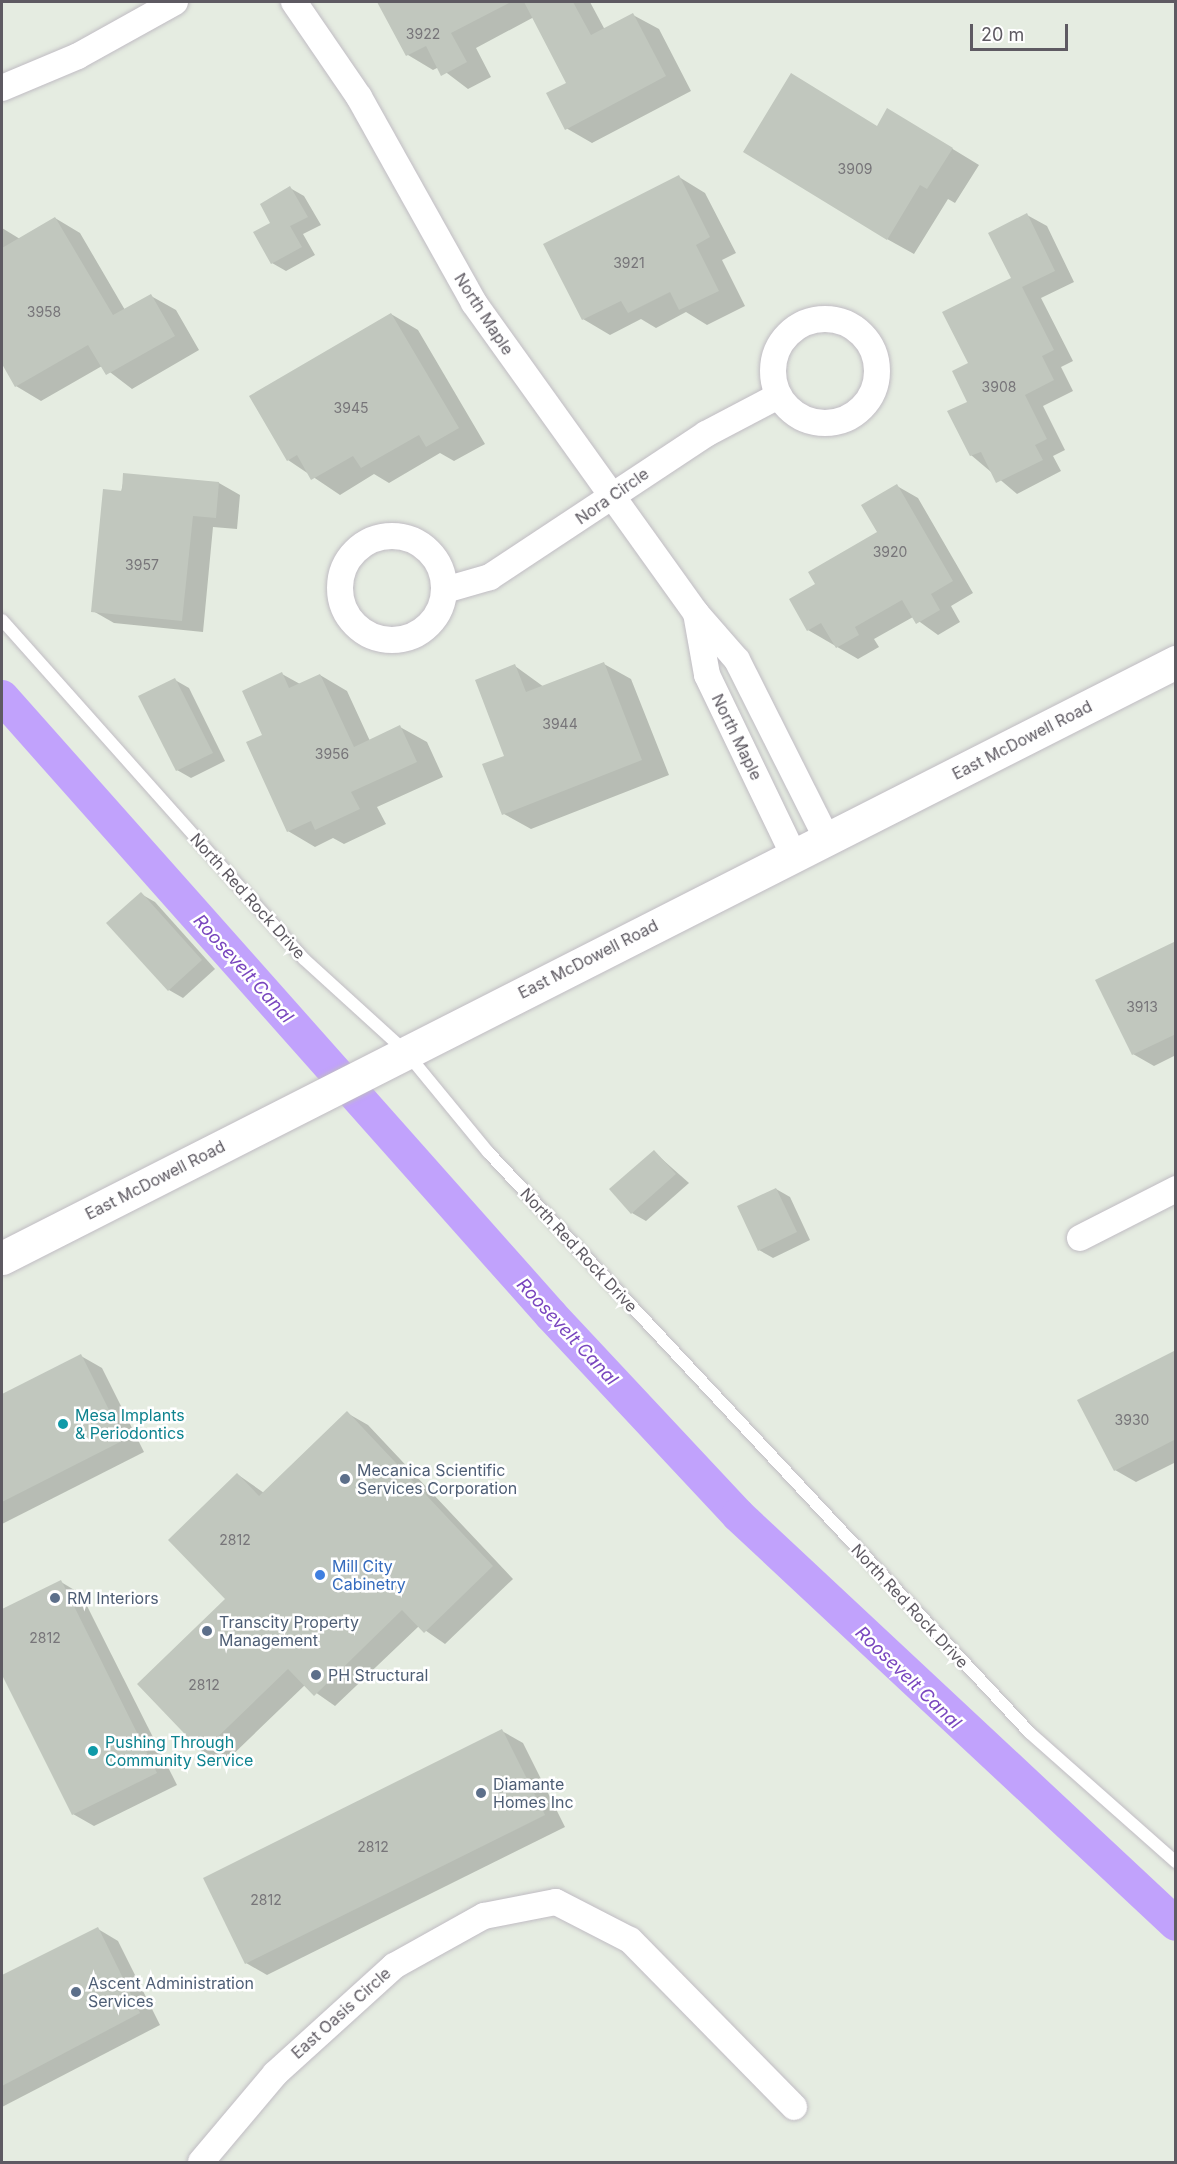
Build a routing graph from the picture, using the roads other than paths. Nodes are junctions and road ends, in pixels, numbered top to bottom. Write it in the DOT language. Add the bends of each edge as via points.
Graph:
graph roads {
  1 [pos="175,2"];
  2 [pos="294,2"];
  3 [pos="2,88"];
  4 [pos="778,396"];
  5 [pos="613,498"];
  6 [pos="445,590"];
  7 [pos="696,613"];
  8 [pos="2,620"];
  9 [pos="1176,662"];
  10 [pos="827,839"];
  11 [pos="794,856"];
  12 [pos="398,1055"];
  13 [pos="1176,1189"];
  14 [pos="1080,1238"];
  15 [pos="2,1258"];
  16 [pos="1176,1863"];
  17 [pos="794,2107"];
  18 [pos="201,2163"];
  1 -- 3 [label="street" via="78,56"];
  2 -- 5 [label="street, North Maple" via="359,97 474,303"];
  4 -- 4 [label="street" via="802,419 836,423 852,416 874,390 877,373 867,340 839,320 804,323 778,346 773,363"];
  4 -- 5 [label="street, Nora Circle" via="706,434"];
  5 -- 6 [label="street, Nora Circle" via="490,577"];
  5 -- 7 [label="street, North Maple"];
  6 -- 6 [label="street" via="434,557 422,545 388,535 356,549 340,580 340,597 355,626 386,640 403,639 432,622"];
  7 -- 10 [label="street, North Maple" via="737,660"];
  7 -- 11 [label="street, North Maple" via="707,675"];
  8 -- 12 [label="lane, North Red Rock Drive" via="304,959"];
  9 -- 10 [label="main road, East McDowell Road"];
  10 -- 11 [label="main road, East McDowell Road"];
  11 -- 12 [label="main road, East McDowell Road"];
  12 -- 15 [label="main road, East McDowell Road"];
  12 -- 16 [label="lane, North Red Rock Drive" via="1030,1733"];
  13 -- 14 [label="street"];
  17 -- 18 [label="street, East Oasis Circle" via="630,1940 556,1902 484,1916 394,1966 275,2074"];
}
